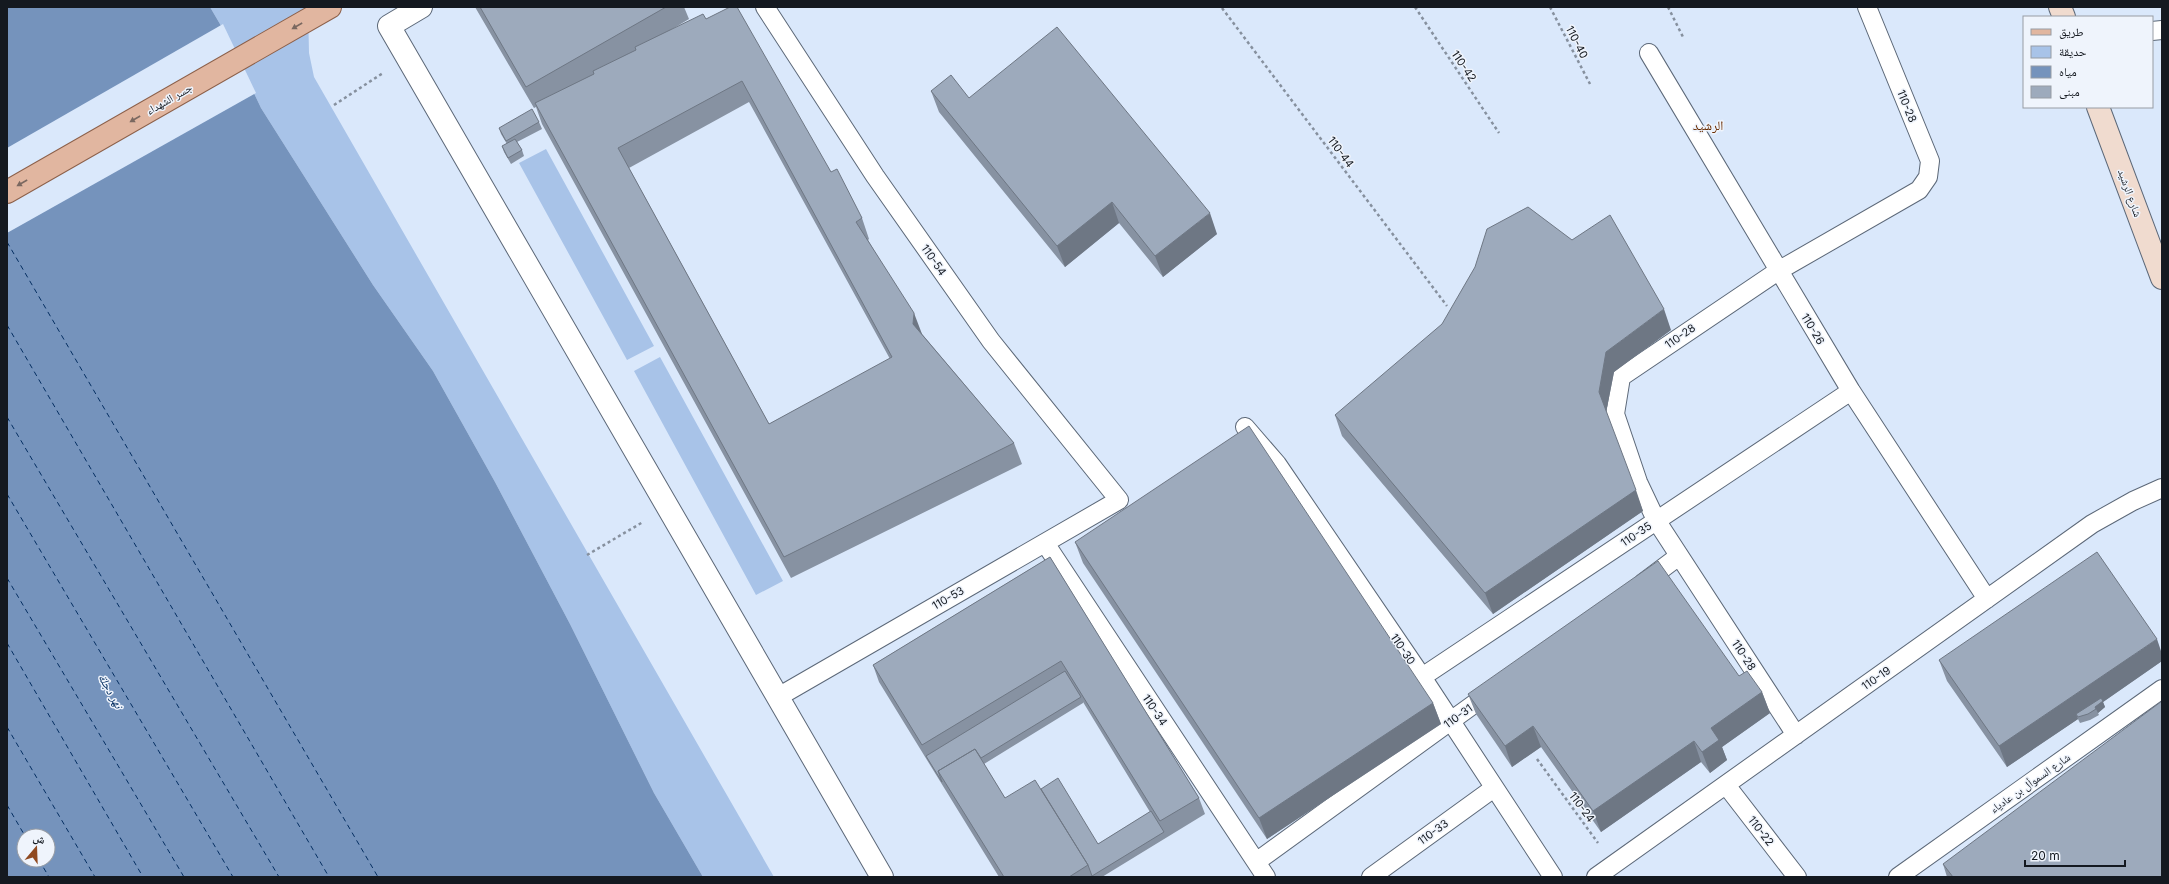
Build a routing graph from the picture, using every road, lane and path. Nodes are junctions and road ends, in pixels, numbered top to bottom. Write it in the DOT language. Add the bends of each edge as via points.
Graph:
graph roads {
  1 [pos="330,7"];
  2 [pos="421,7"];
  3 [pos="765,7"];
  4 [pos="1415,7"];
  5 [pos="1550,7"];
  6 [pos="1668,7"];
  7 [pos="1867,7"];
  8 [pos="1222,8"];
  9 [pos="1683,37"];
  10 [pos="1649,53"];
  11 [pos="384,73"];
  12 [pos="1590,84"];
  13 [pos="334,104"];
  14 [pos="2098,108"];
  15 [pos="1499,133"];
  16 [pos="7,192"];
  17 [pos="1778,271"];
  18 [pos="2162,278"];
  19 [pos="1447,306"];
  20 [pos="1851,391"];
  21 [pos="1245,428"];
  22 [pos="2162,488"];
  23 [pos="1119,500"];
  24 [pos="648,519"];
  25 [pos="1656,520"];
  26 [pos="1045,543"];
  27 [pos="587,555"];
  28 [pos="1679,556"];
  29 [pos="1629,593"];
  30 [pos="1987,599"];
  31 [pos="1422,676"];
  32 [pos="1508,680"];
  33 [pos="2162,689"];
  34 [pos="778,696"];
  35 [pos="1451,721"];
  36 [pos="1796,735"];
  37 [pos="1537,759"];
  38 [pos="1726,784"];
  39 [pos="1494,788"];
  40 [pos="1256,862"];
  41 [pos="1614,864"];
  42 [pos="882,877"];
  43 [pos="1266,877"];
  44 [pos="1371,877"];
  45 [pos="1553,877"];
  46 [pos="1596,877"];
  47 [pos="1796,877"];
  48 [pos="1898,877"];
  1 -- 16 [label="main road, جسر الشهداء, one-way"];
  2 -- 34 [label="street" via="389,26"];
  3 -- 23 [label="lane, 110-54" via="875,176 991,341"];
  4 -- 15 [label="path, 110-42"];
  5 -- 12 [label="path, 110-40"];
  6 -- 9 [label="path"];
  7 -- 17 [label="lane, 110-28" via="1930,161 1928,177 1919,190"];
  8 -- 19 [label="path, 110-44"];
  10 -- 17 [label="lane, 110-26"];
  11 -- 13 [label="path"];
  14 -- 18 [label="main road, شارع الرشيد"];
  17 -- 20 [label="lane, 110-26"];
  17 -- 25 [label="lane, 110-28" via="1621,377 1615,414 1638,482"];
  20 -- 25 [label="lane, 110-35"];
  20 -- 30 [label="lane, 110-26"];
  21 -- 31 [label="lane, 110-30" via="1277,464"];
  22 -- 30 [label="lane, 110-19" via="2132,501 2092,524"];
  23 -- 26 [label="lane, 110-53"];
  24 -- 27 [label="path"];
  25 -- 28 [label="lane, 110-28"];
  25 -- 31 [label="lane, 110-35"];
  26 -- 34 [label="lane, 110-53"];
  26 -- 40 [label="lane, 110-34"];
  28 -- 29 [label="lane"];
  28 -- 36 [label="lane, 110-28"];
  30 -- 36 [label="lane, 110-19"];
  31 -- 35 [label="lane, 110-30"];
  32 -- 35 [label="lane, 110-31"];
  33 -- 48 [label="lane, شارع السموأل بن عادياء"];
  34 -- 42 [label="street"];
  35 -- 39 [label="lane, 110-30"];
  35 -- 40 [label="lane, 110-31"];
  36 -- 38 [label="lane, 110-19"];
  37 -- 41 [label="path, 110-24"];
  38 -- 41 [label="lane, 110-19"];
  38 -- 47 [label="lane, 110-22"];
  39 -- 44 [label="lane, 110-33"];
  39 -- 45 [label="lane, 110-30"];
  40 -- 43 [label="lane, 110-34"];
  41 -- 46 [label="lane, 110-19"];
}
